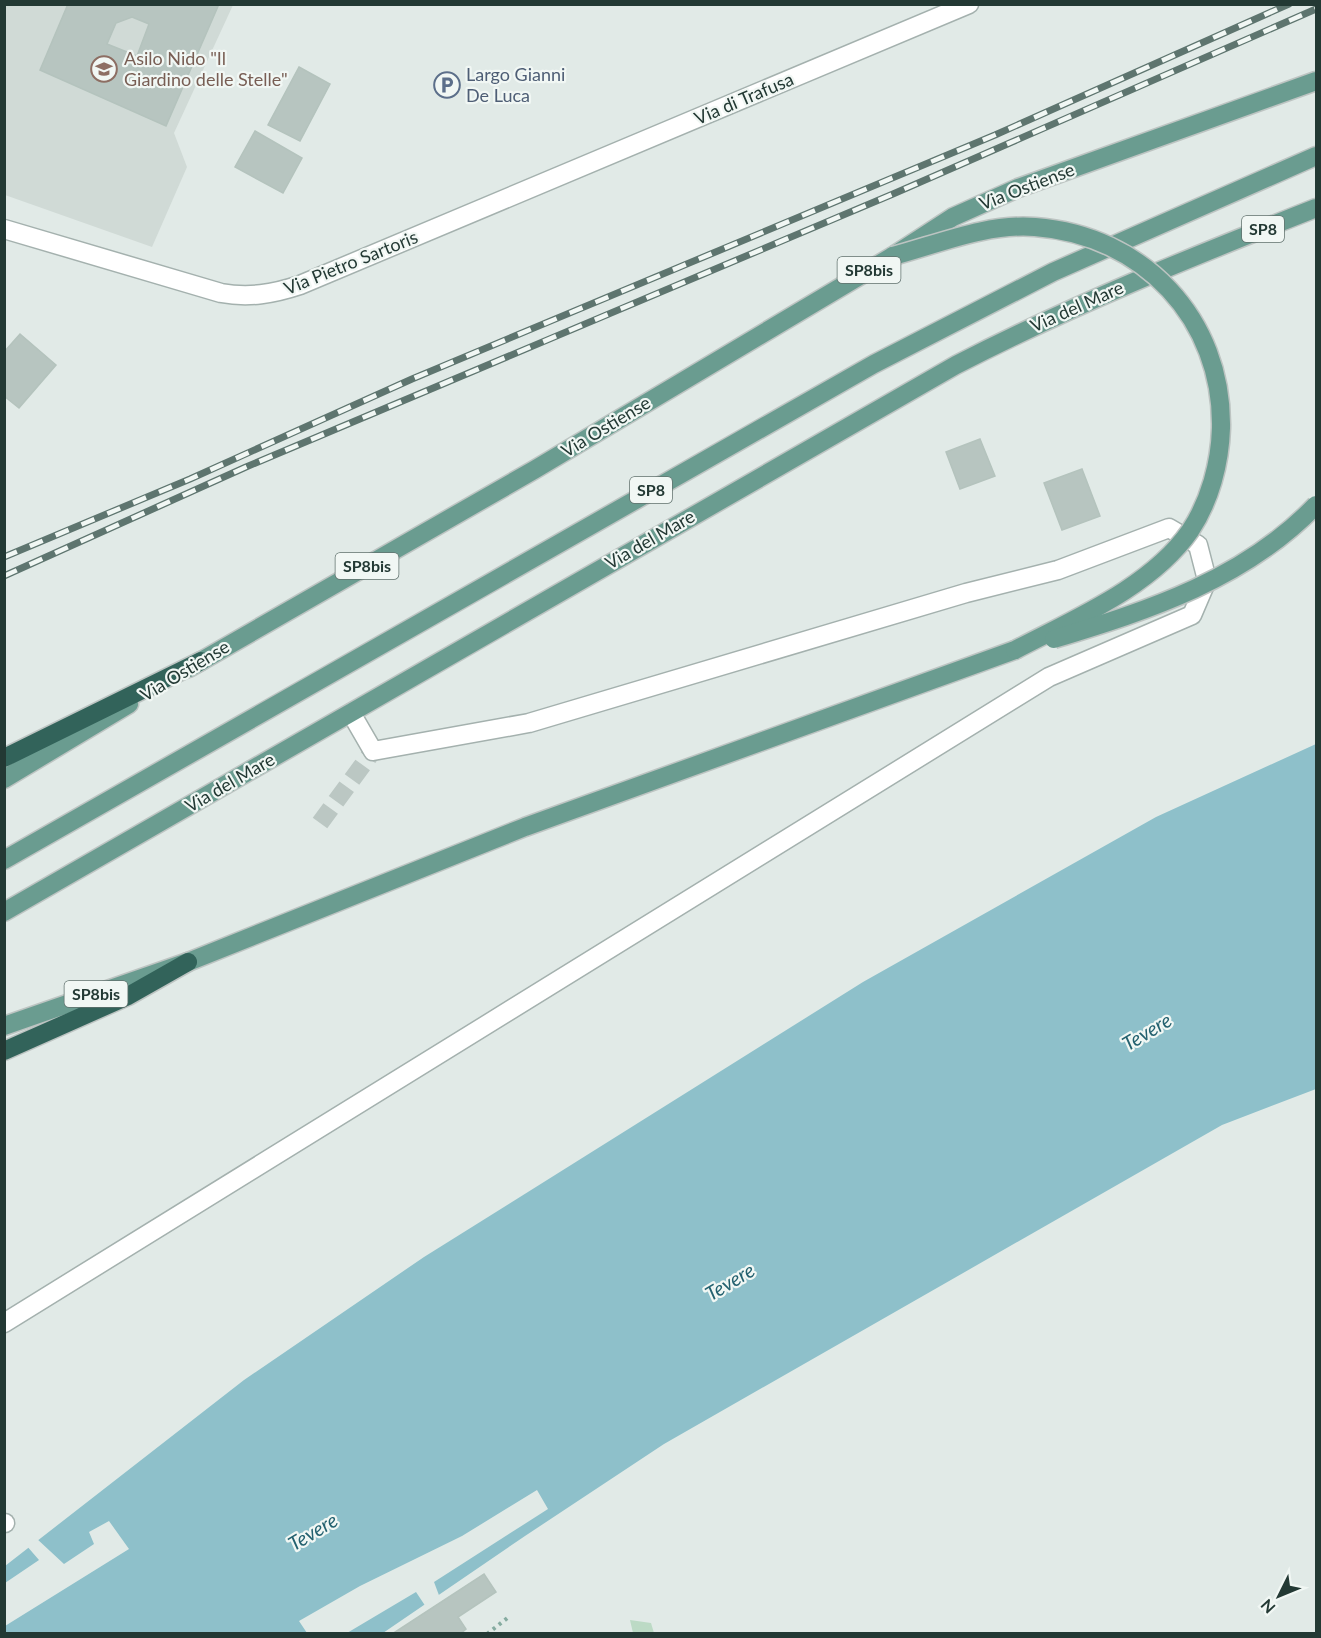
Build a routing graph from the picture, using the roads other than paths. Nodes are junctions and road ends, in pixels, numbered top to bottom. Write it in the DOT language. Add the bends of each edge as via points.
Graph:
graph roads {
  1 [pos="969,4"];
  2 [pos="1317,74"];
  3 [pos="1317,81"];
  4 [pos="1225,114"];
  5 [pos="1317,156"];
  6 [pos="519,194"];
  7 [pos="1317,208"];
  8 [pos="4,229"];
  9 [pos="893,256"];
  10 [pos="1317,505"];
  11 [pos="1015,650"];
  12 [pos="201,661"];
  13 [pos="351,713"];
  14 [pos="4,758"];
  15 [pos="4,779"];
  16 [pos="4,860"];
  17 [pos="4,912"];
  18 [pos="188,962"];
  19 [pos="4,1026"];
  20 [pos="4,1051"];
  21 [pos="4,1323"];
  1 -- 6 [label="street, Via di Trafusa"];
  2 -- 4 [label="main road, SP8bis"];
  3 -- 4 [label="main road"];
  4 -- 9 [label="main road, Via Ostiense / SP8bis, bridge" via="977,205"];
  5 -- 16 [label="main road, SP8" via="1053,272 874,364"];
  6 -- 8 [label="street, Via Pietro Sartoris" via="300,285 252,296 221,292"];
  7 -- 13 [label="main road, Via del Mare / SP8" via="1079,306 956,365"];
  9 -- 11 [label="main road, bridge" via="998,229 1035,227 1092,238 1137,261 1165,285 1188,312 1217,377 1221,405 1219,454 1206,499 1190,531 1165,558 1130,586"];
  9 -- 12 [label="main road, Via Ostiense / SP8bis" via="534,470"];
  10 -- 11 [label="main road, SP8bis, bridge" via="1278,538 1202,586 1141,612"];
  11 -- 18 [label="main road, SP8bis" via="525,827"];
  12 -- 14 [label="highway"];
  12 -- 15 [label="main road, Via Ostiense / SP8bis"];
  13 -- 17 [label="main road, Via del Mare / SP8"];
  13 -- 21 [label="street" via="373,751 529,723 966,593 1058,570 1169,528 1198,545 1208,580 1192,615 1049,677"];
  18 -- 19 [label="main road, SP8bis"];
  18 -- 20 [label="highway" via="128,996"];
}
